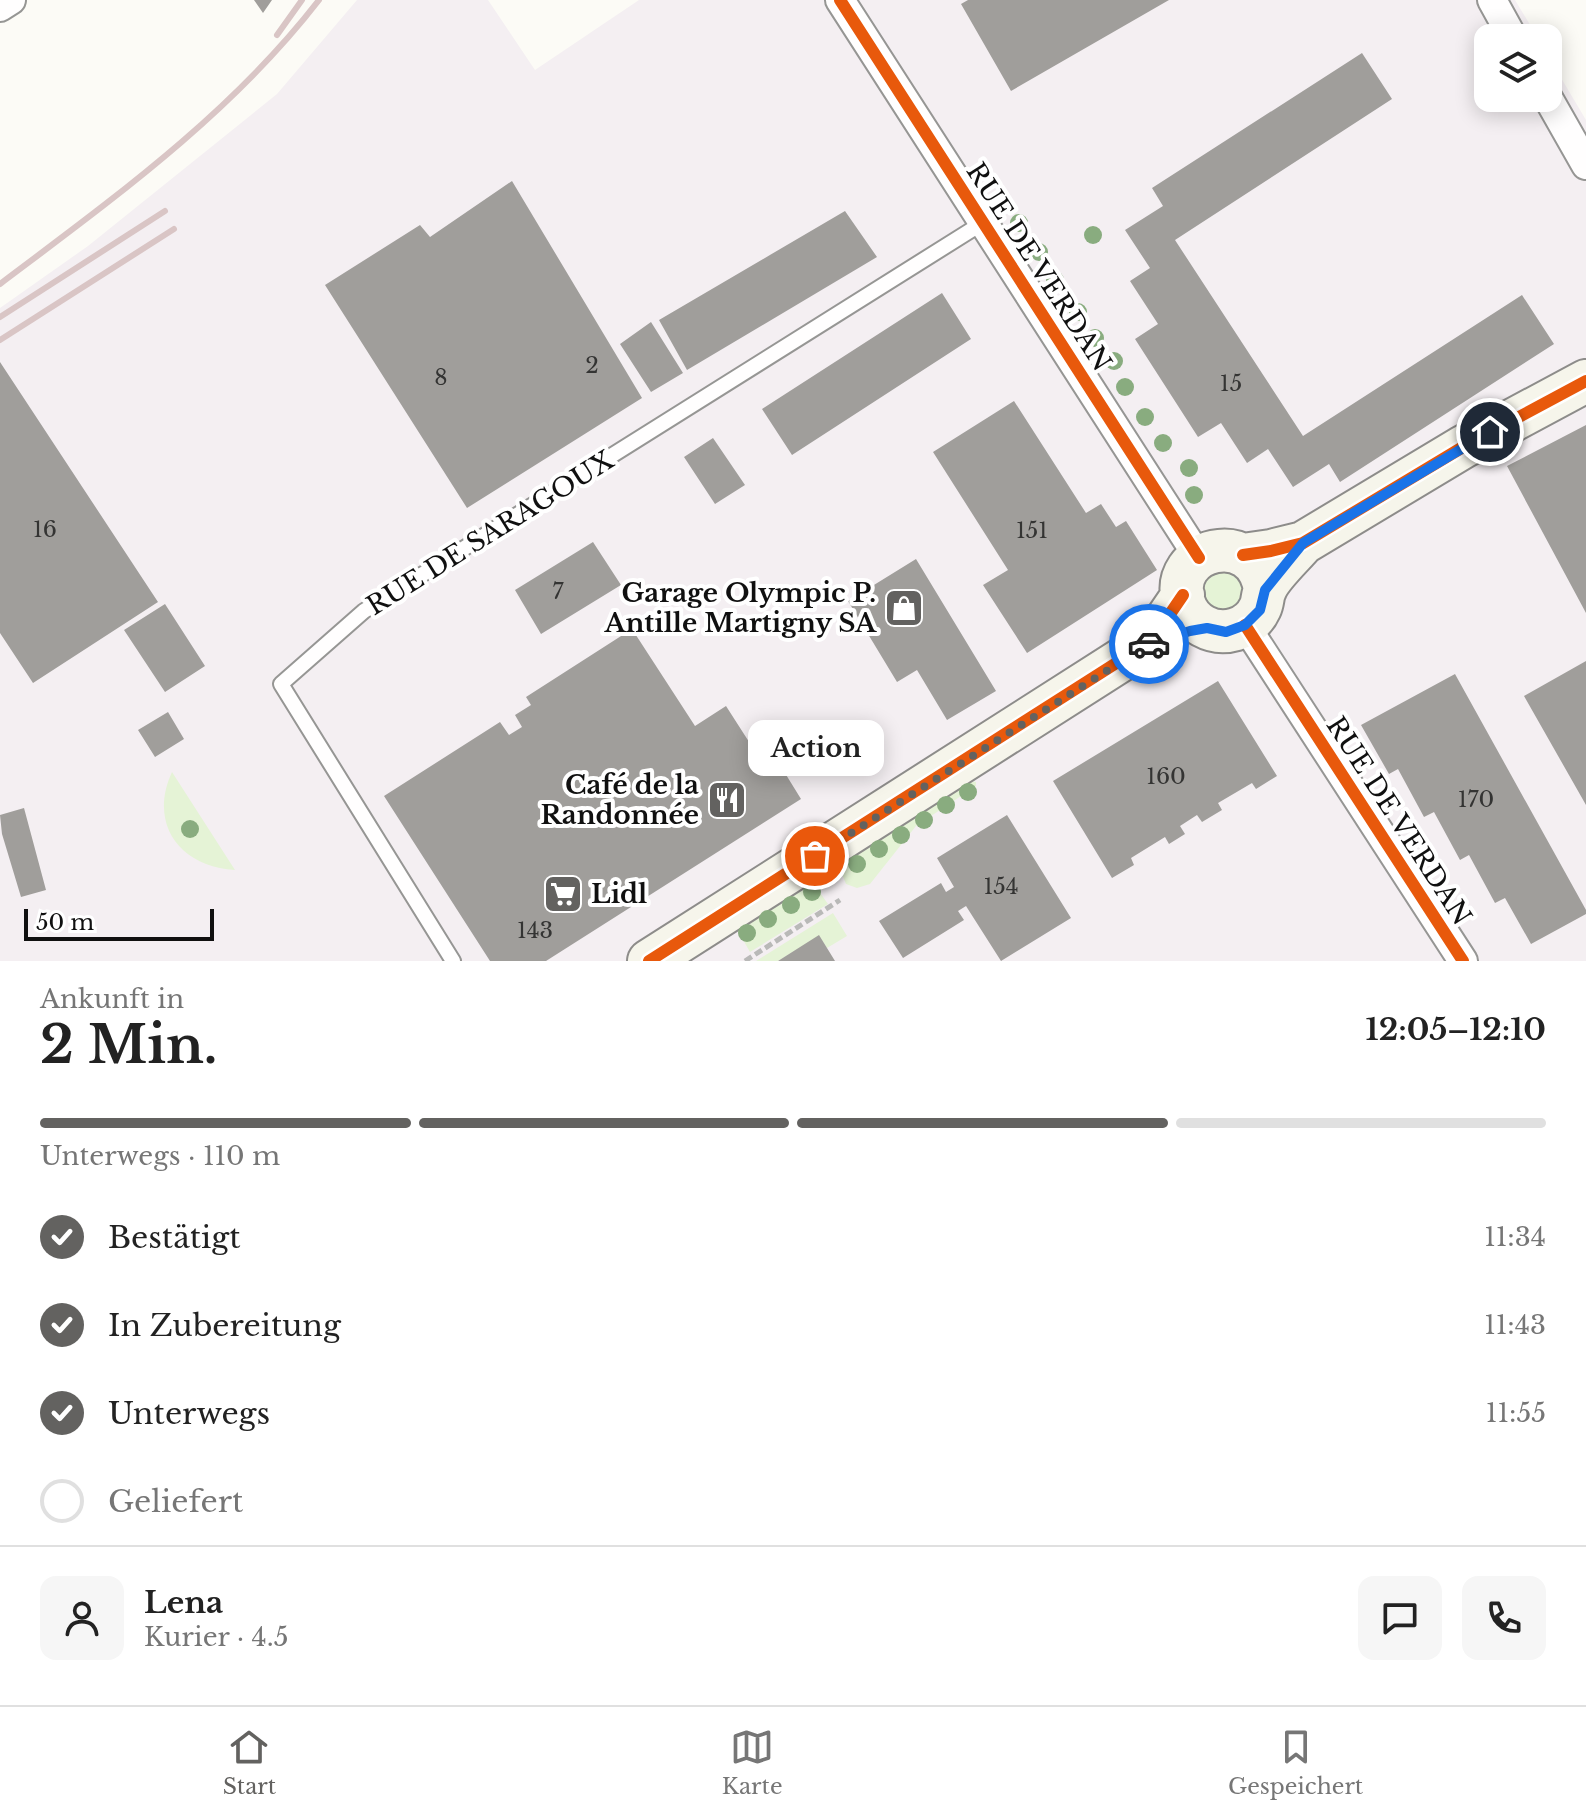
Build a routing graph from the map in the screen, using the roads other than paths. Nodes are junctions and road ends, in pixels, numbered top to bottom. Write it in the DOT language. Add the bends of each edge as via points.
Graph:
graph roads {
  1 [pos="11,0"];
  2 [pos="840,0"];
  3 [pos="1492,0"];
  4 [pos="0,7"];
  5 [pos="1505,24"];
  6 [pos="1556,112"];
  7 [pos="1586,165"];
  8 [pos="984,222"];
  9 [pos="1586,381"];
  10 [pos="1303,543"];
  11 [pos="1243,555"];
  12 [pos="1191,576"];
  13 [pos="1239,615"];
  14 [pos="1143,646"];
  15 [pos="453,961"];
  16 [pos="649,961"];
  17 [pos="1463,961"];
  1 -- 4 [label="street"];
  2 -- 8 [label="street, RUE DE VERDAN"];
  3 -- 5 [label="street"];
  6 -- 7 [label="street"];
  8 -- 12 [label="street, RUE DE VERDAN"];
  8 -- 15 [label="lane, RUE DE SARAGOUX" via="364,611 281,684"];
  9 -- 10 [label="street"];
  10 -- 11 [label="street"];
  10 -- 13 [label="street"];
  11 -- 12 [label="street" via="1218,550"];
  11 -- 13 [label="street" via="1259,570"];
  12 -- 13 [label="street" via="1191,616"];
  12 -- 14 [label="street" via="1168,617"];
  13 -- 14 [label="street"];
  13 -- 17 [label="street, RUE DE VERDAN"];
  14 -- 16 [label="street"];
}
